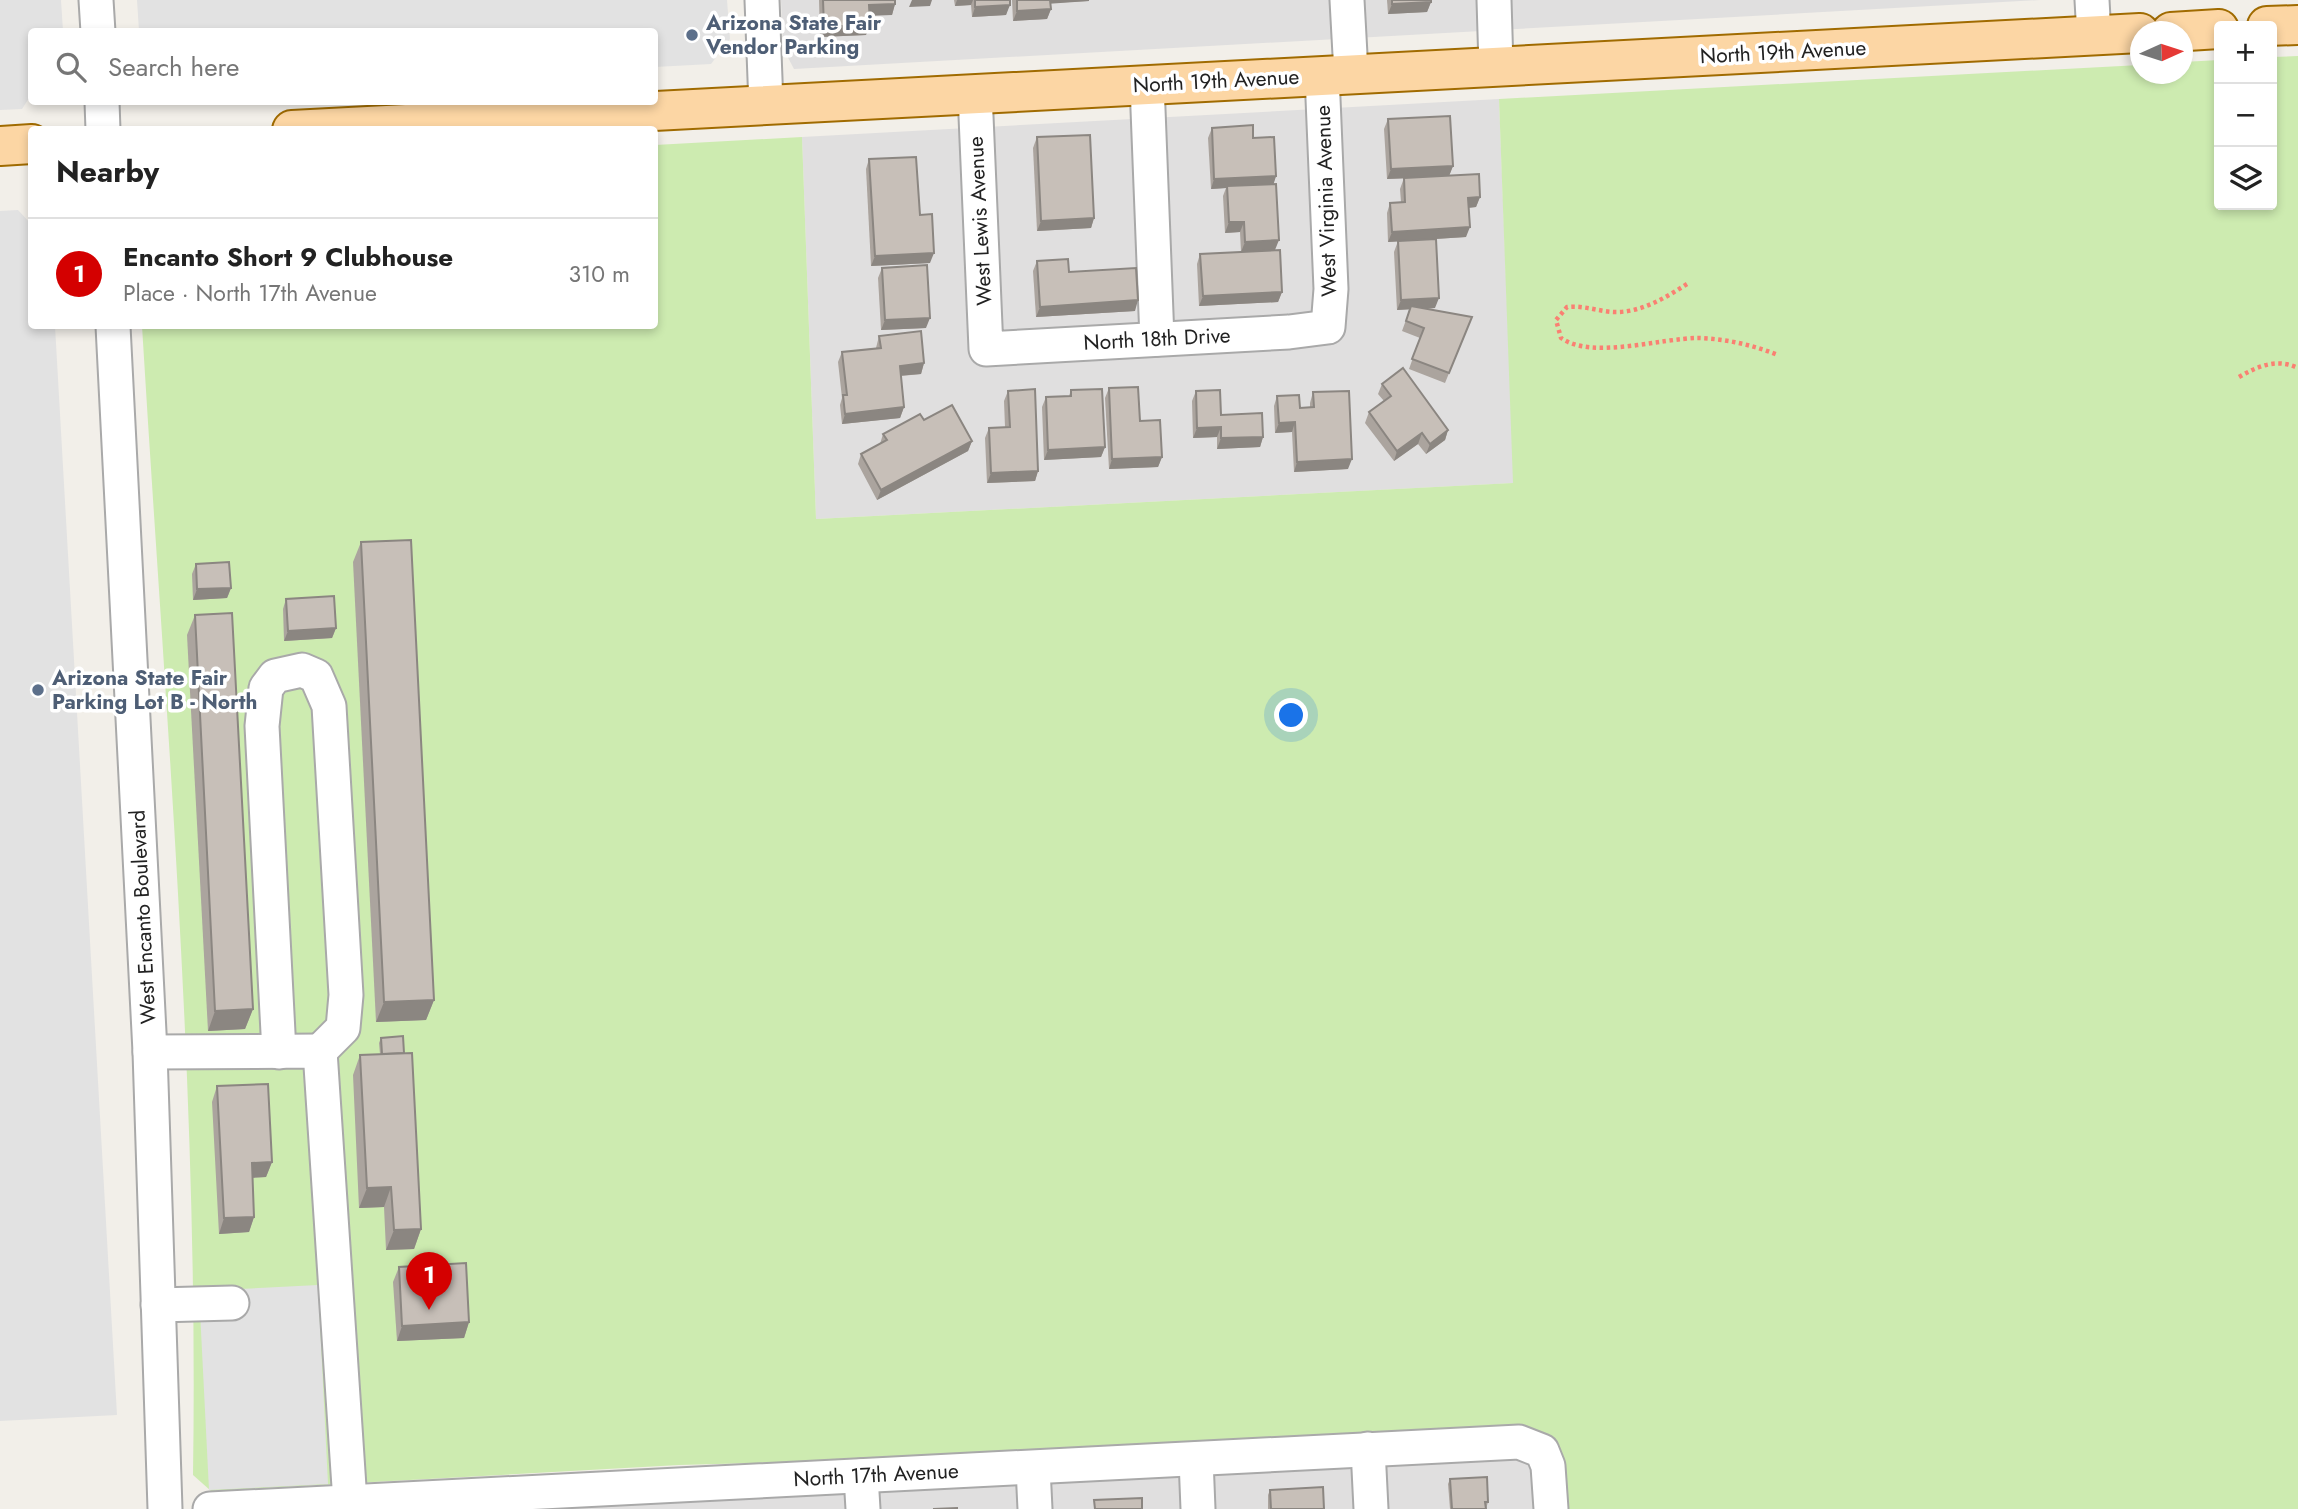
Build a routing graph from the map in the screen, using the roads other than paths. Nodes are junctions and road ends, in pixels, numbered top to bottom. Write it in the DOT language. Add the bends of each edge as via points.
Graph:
graph roads {
  1 [pos="96,0"];
  2 [pos="762,0"];
  3 [pos="1347,0"];
  4 [pos="1494,0"];
  5 [pos="2093,18"];
  6 [pos="2298,24"];
  7 [pos="2277,25"];
  8 [pos="97,28"];
  9 [pos="2214,29"];
  10 [pos="2130,30"];
  11 [pos="2193,31"];
  12 [pos="1496,66"];
  13 [pos="1336,74"];
  14 [pos="1147,84"];
  15 [pos="975,93"];
  16 [pos="102,105"];
  17 [pos="766,105"];
  18 [pos="103,126"];
  19 [pos="368,126"];
  20 [pos="28,144"];
  21 [pos="0,146"];
  22 [pos="1328,327"];
  23 [pos="113,329"];
  24 [pos="1157,339"];
  25 [pos="986,349"];
  26 [pos="320,1051"];
  27 [pos="150,1052"];
  28 [pos="279,1052"];
  29 [pos="232,1303"];
  30 [pos="158,1306"];
  31 [pos="1368,1449"];
  32 [pos="1196,1459"];
  33 [pos="1033,1468"];
  34 [pos="861,1476"];
  35 [pos="692,1497"];
  36 [pos="517,1502"];
  37 [pos="345,1504"];
  38 [pos="165,1509"];
  39 [pos="210,1509"];
  40 [pos="863,1509"];
  41 [pos="1035,1509"];
  42 [pos="1198,1509"];
  43 [pos="1371,1509"];
  44 [pos="1550,1509"];
  1 -- 8 [label="street"];
  2 -- 17 [label="street"];
  3 -- 13 [label="street, West Virginia Avenue"];
  4 -- 12 [label="street"];
  5 -- 10 [label="main road, North 19th Avenue"];
  5 -- 12 [label="main road, North 19th Avenue"];
  6 -- 7 [label="main road"];
  9 -- 11 [label="main road"];
  12 -- 13 [label="main road, North 19th Avenue"];
  13 -- 14 [label="main road, North 19th Avenue"];
  13 -- 22 [label="street, West Virginia Avenue"];
  14 -- 15 [label="main road, North 19th Avenue"];
  14 -- 24 [label="street"];
  15 -- 17 [label="main road, North 19th Avenue"];
  15 -- 25 [label="street, West Lewis Avenue"];
  16 -- 18 [label="street"];
  17 -- 19 [label="main road, North 19th Avenue"];
  20 -- 21 [label="main road"];
  22 -- 24 [label="street, North 18th Drive"];
  23 -- 27 [label="street, West Encanto Boulevard"];
  24 -- 25 [label="street, North 18th Drive"];
  26 -- 28 [label="street"];
  26 -- 28 [label="street" via="343,1028 346,995 329,706 316,676 302,670 275,676 266,688 262,716"];
  26 -- 37 [label="street"];
  27 -- 28 [label="street"];
  27 -- 30 [label="street, West Encanto Boulevard"];
  29 -- 30 [label="street"];
  30 -- 38 [label="street, West Encanto Boulevard"];
  31 -- 32 [label="street, North 17th Avenue"];
  31 -- 43 [label="street"];
  31 -- 44 [label="street, North 17th Avenue" via="1519,1442 1542,1451 1548,1466"];
  32 -- 33 [label="street, North 17th Avenue"];
  32 -- 42 [label="street"];
  33 -- 34 [label="street, North 17th Avenue"];
  33 -- 41 [label="street"];
  34 -- 35 [label="street, North 17th Avenue"];
  34 -- 40 [label="street"];
  35 -- 36 [label="street, North 17th Avenue"];
  36 -- 37 [label="street, North 17th Avenue"];
  37 -- 39 [label="street, North 17th Avenue" via="300,1491"];
}
